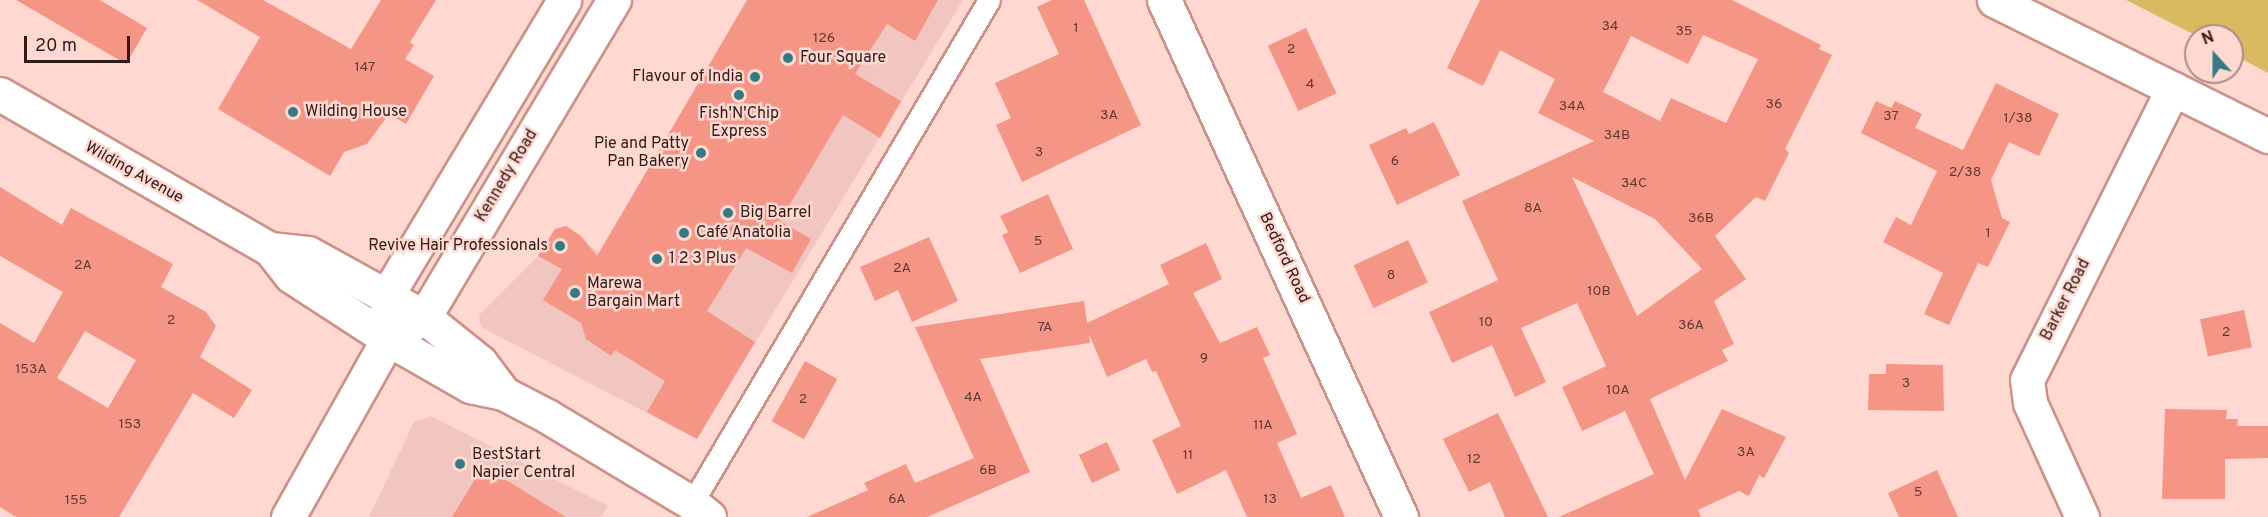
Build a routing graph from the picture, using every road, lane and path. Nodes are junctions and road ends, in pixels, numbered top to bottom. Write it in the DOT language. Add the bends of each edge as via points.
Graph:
graph roads {
  1 [pos="564,0"];
  2 [pos="614,0"];
  3 [pos="989,0"];
  4 [pos="1164,0"];
  5 [pos="1994,0"];
  6 [pos="2173,88"];
  7 [pos="0,94"];
  8 [pos="2268,136"];
  9 [pos="270,249"];
  10 [pos="387,295"];
  11 [pos="424,317"];
  12 [pos="388,339"];
  13 [pos="503,393"];
  14 [pos="700,510"];
  15 [pos="288,517"];
  16 [pos="1401,517"];
  17 [pos="2082,517"];
  1 -- 10 [label="street"];
  2 -- 11 [label="street, Kennedy Road"];
  3 -- 14 [label="lane"];
  4 -- 16 [label="street, Bedford Road"];
  5 -- 6 [label="street"];
  6 -- 8 [label="street"];
  6 -- 17 [label="street, Barker Road" via="2027,380 2030,403"];
  7 -- 9 [label="street, Wilding Avenue"];
  9 -- 10 [label="street, Wilding Avenue" via="308,253"];
  9 -- 12 [label="street, Wilding Avenue" via="291,276"];
  10 -- 11 [label="street, Wilding Avenue"];
  10 -- 12 [label="street"];
  11 -- 12 [label="street, Kennedy Road"];
  11 -- 13 [label="street, Wilding Avenue" via="480,362"];
  12 -- 13 [label="street, Wilding Avenue" via="470,386"];
  12 -- 15 [label="street, Kennedy Road"];
  13 -- 14 [label="street"];
}
